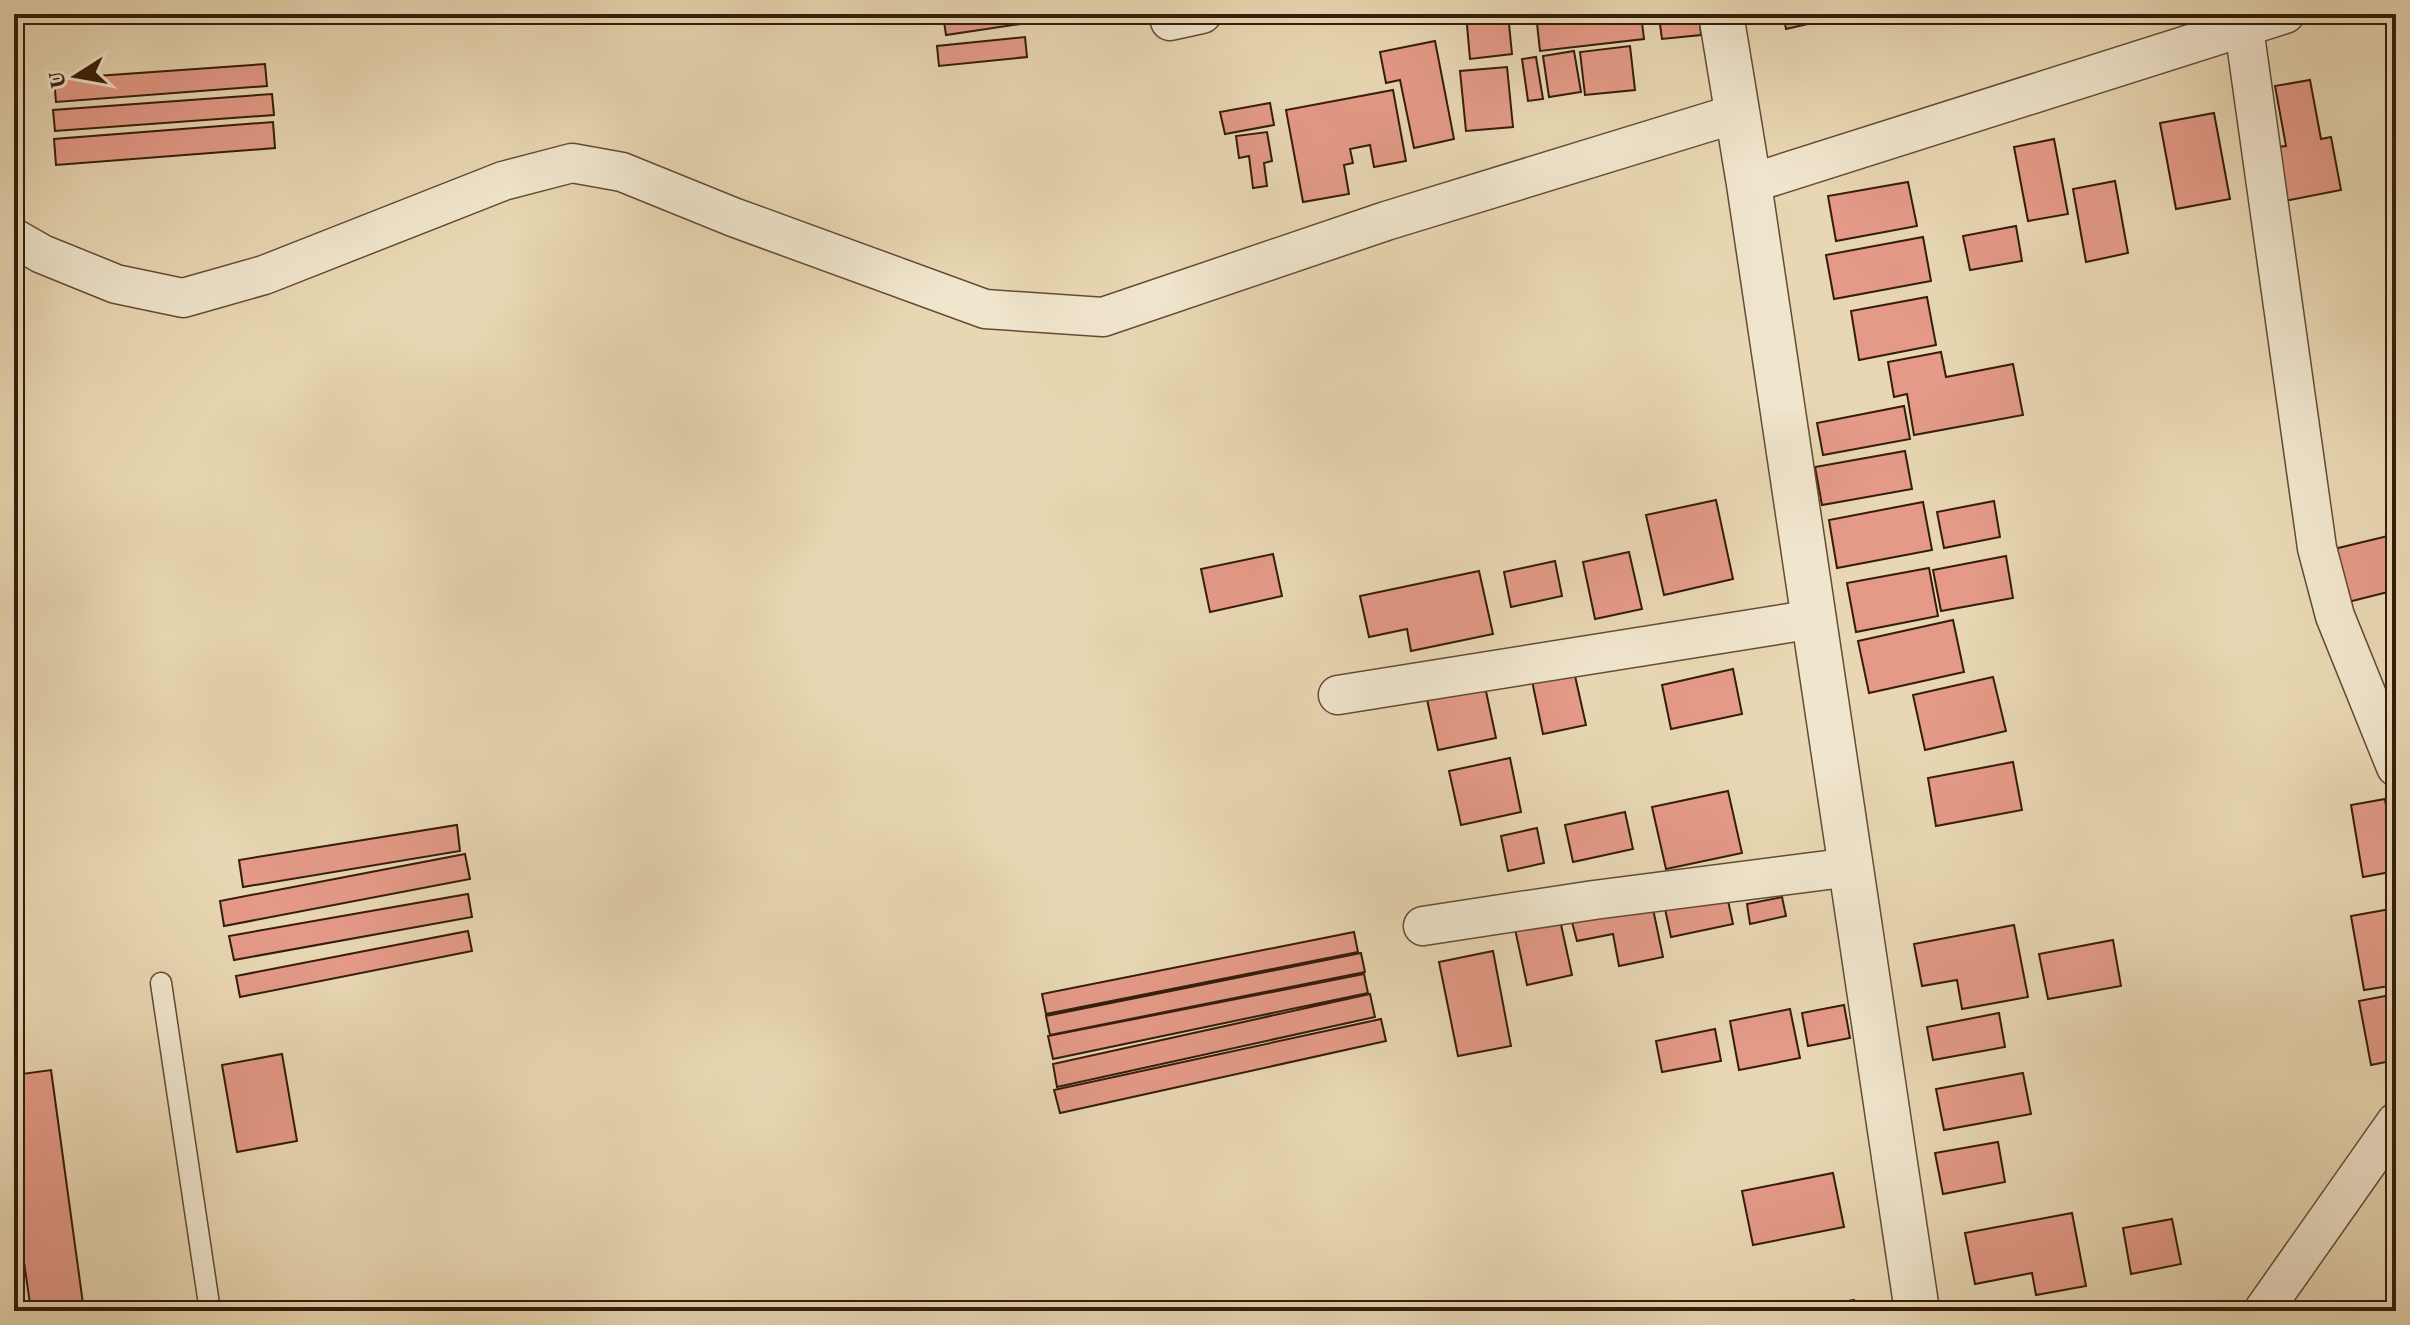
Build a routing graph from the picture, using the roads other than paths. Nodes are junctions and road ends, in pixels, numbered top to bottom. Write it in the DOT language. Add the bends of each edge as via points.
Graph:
graph roads {
  1 [pos="1721,14"];
  2 [pos="2285,14"];
  3 [pos="2244,28"];
  4 [pos="1738,113"];
  5 [pos="1749,184"];
  6 [pos="14,238"];
  7 [pos="1814,619"];
  8 [pos="1338,695"];
  9 [pos="2396,767"];
  10 [pos="1851,867"];
  11 [pos="1423,926"];
  12 [pos="161,983"];
  13 [pos="2396,1122"];
  14 [pos="210,1311"];
  15 [pos="1917,1311"];
  16 [pos="2263,1311"];
  1 -- 4 [label="street"];
  2 -- 3 [label="street"];
  3 -- 5 [label="street"];
  3 -- 9 [label="street" via="2317,548 2335,616"];
  4 -- 5 [label="street"];
  4 -- 6 [label="street" via="1386,221 1103,317 985,309 622,172 572,163 503,181 264,275 183,298 116,284"];
  5 -- 7 [label="street"];
  7 -- 8 [label="street"];
  7 -- 10 [label="street"];
  10 -- 11 [label="street"];
  10 -- 15 [label="street"];
  12 -- 14 [label="lane"];
  13 -- 16 [label="street"];
}
